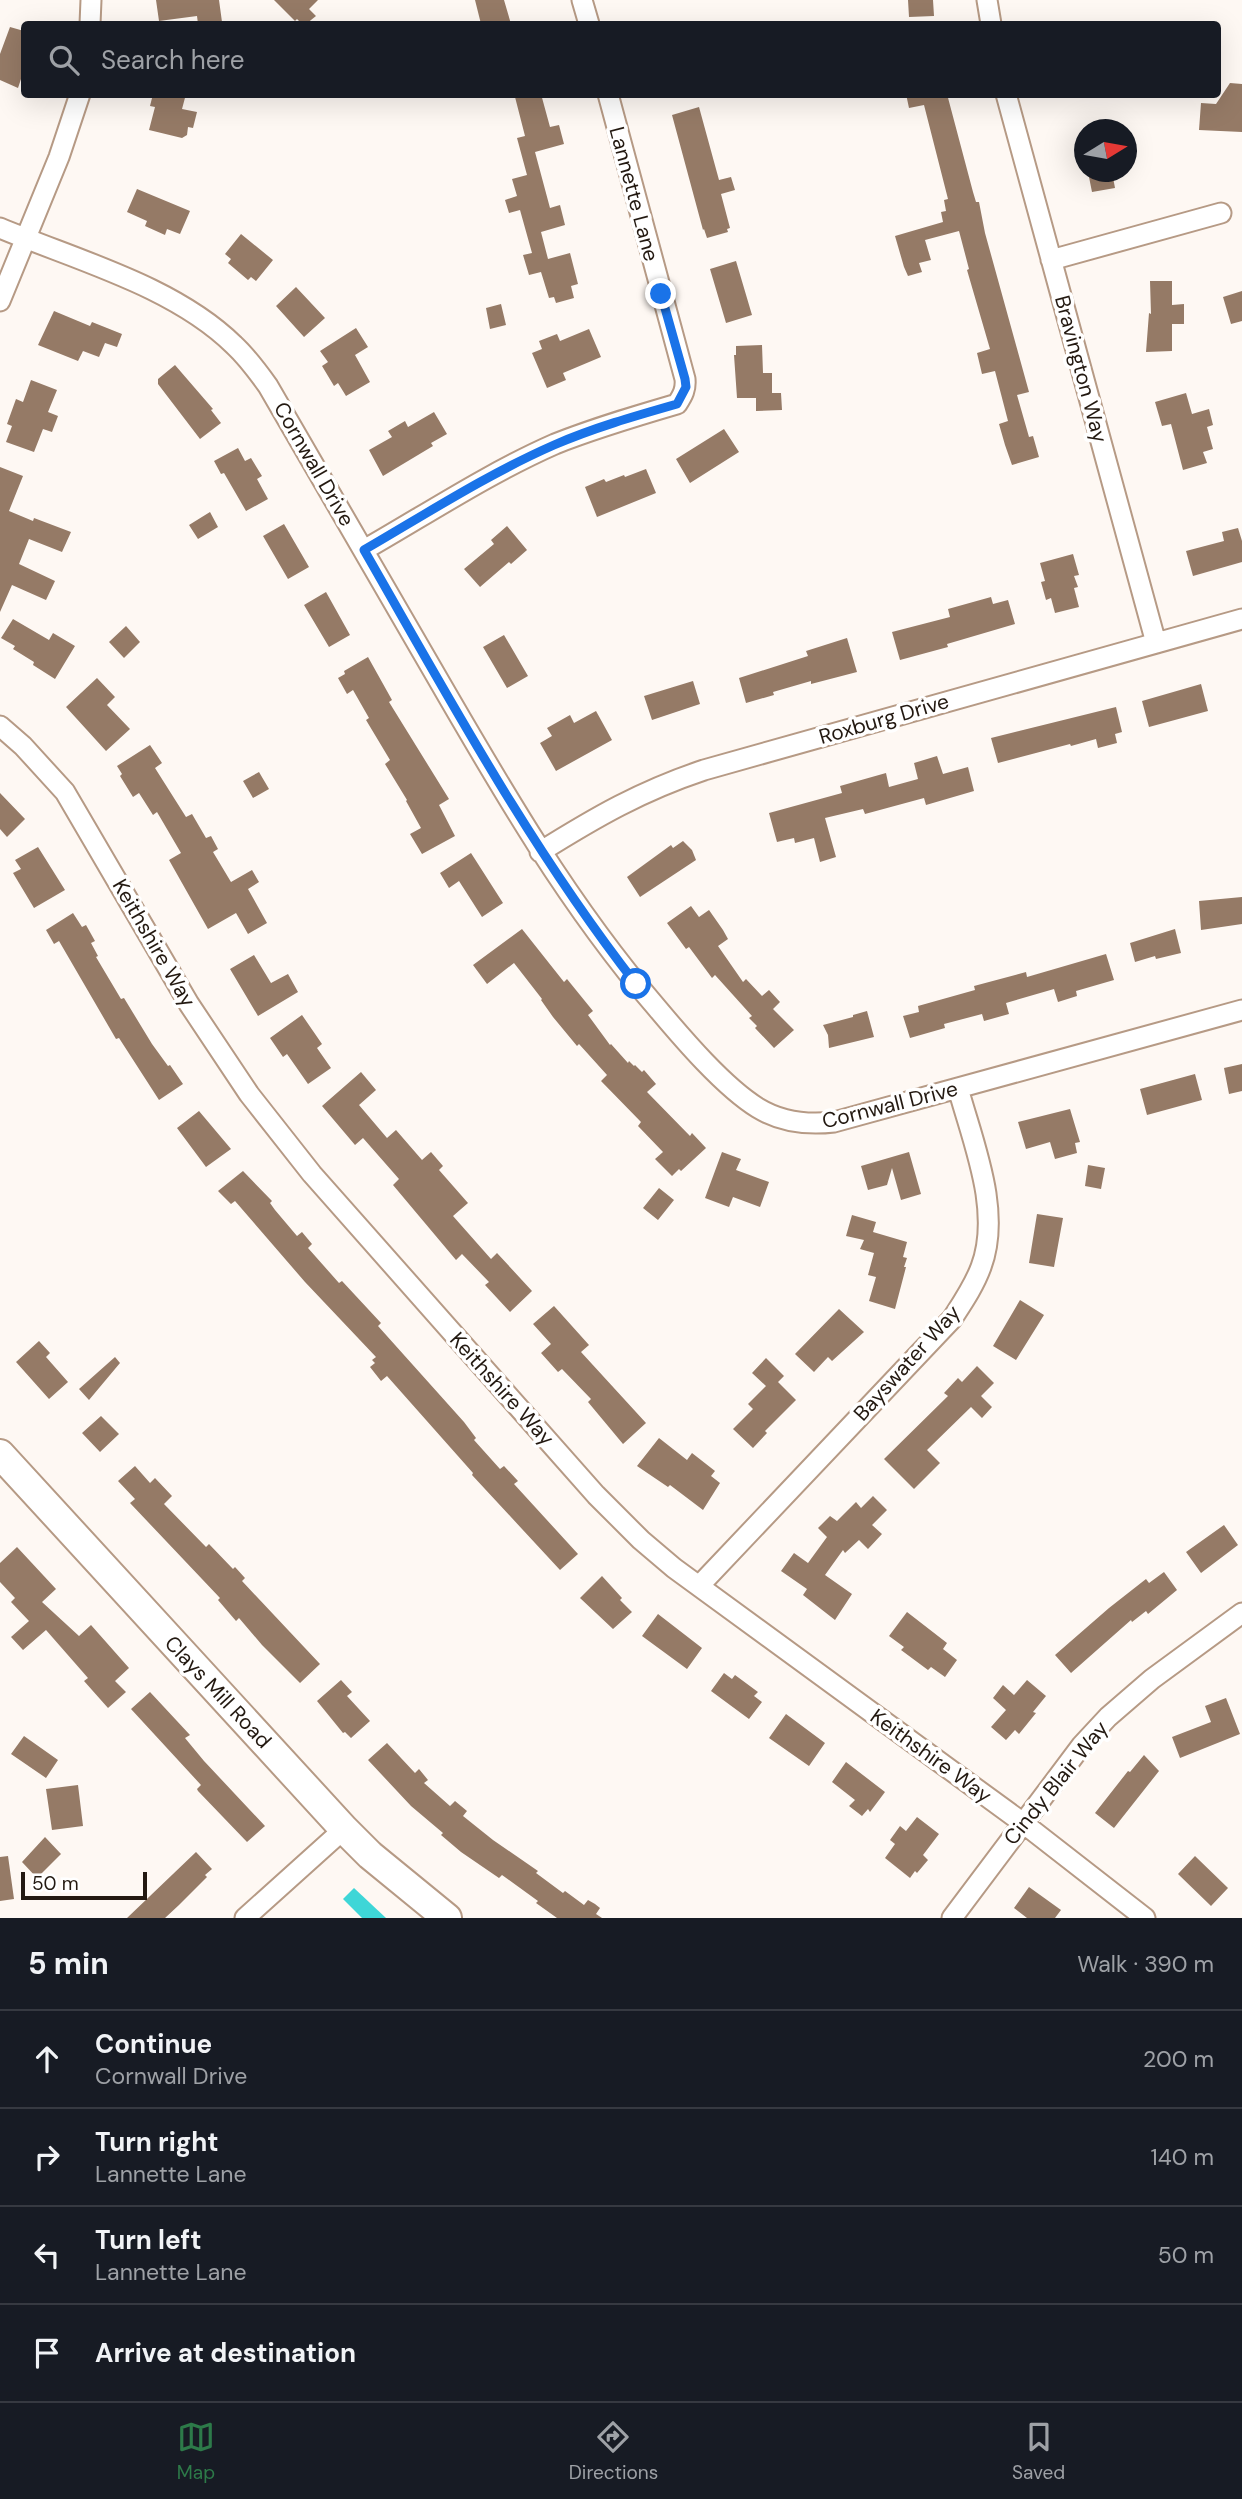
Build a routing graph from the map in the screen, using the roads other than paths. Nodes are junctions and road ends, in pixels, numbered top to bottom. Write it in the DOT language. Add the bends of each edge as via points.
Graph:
graph roads {
  1 [pos="90,0"];
  2 [pos="582,0"];
  3 [pos="987,0"];
  4 [pos="90,21"];
  5 [pos="588,21"];
  6 [pos="990,21"];
  7 [pos="79,98"];
  8 [pos="609,98"];
  9 [pos="1007,98"];
  10 [pos="1221,213"];
  11 [pos="0,228"];
  12 [pos="25,239"];
  13 [pos="1051,260"];
  14 [pos="0,301"];
  15 [pos="364,550"];
  16 [pos="1242,620"];
  17 [pos="1156,643"];
  18 [pos="0,726"];
  19 [pos="540,852"];
  20 [pos="1242,1010"];
  21 [pos="958,1088"];
  22 [pos="0,1454"];
  23 [pos="699,1586"];
  24 [pos="1242,1613"];
  25 [pos="1023,1823"];
  26 [pos="344,1829"];
  27 [pos="245,1918"];
  28 [pos="447,1918"];
  29 [pos="952,1918"];
  30 [pos="1145,1918"];
  1 -- 4 [label="street"];
  2 -- 5 [label="street"];
  3 -- 6 [label="street"];
  7 -- 12 [label="street"];
  8 -- 15 [label="street, Lannette Lane" via="685,379 682,396 677,404 555,444"];
  9 -- 13 [label="street, Bravington Way"];
  10 -- 13 [label="street"];
  11 -- 12 [label="street, Cornwall Drive"];
  12 -- 14 [label="street"];
  12 -- 15 [label="street, Cornwall Drive" via="165,297 234,344 268,386"];
  13 -- 17 [label="street, Bravington Way"];
  15 -- 19 [label="street, Cornwall Drive"];
  16 -- 17 [label="street, Roxburg Drive"];
  17 -- 19 [label="street, Roxburg Drive" via="693,773 630,799"];
  18 -- 23 [label="street, Keithshire Way" via="65,792 189,1004 249,1094 312,1174 596,1495 641,1540"];
  19 -- 21 [label="street, Cornwall Drive" via="643,993 739,1094 760,1109 800,1122 834,1122"];
  20 -- 21 [label="street, Cornwall Drive"];
  21 -- 23 [label="street, Bayswater Way" via="983,1181 988,1224 982,1266 970,1291 952,1319"];
  22 -- 26 [label="main road, Clays Mill Road"];
  23 -- 25 [label="street, Keithshire Way"];
  24 -- 25 [label="street, Cindy Blair Way" via="1108,1717"];
  25 -- 29 [label="street, Cindy Blair Way"];
  25 -- 30 [label="street, Keithshire Way"];
  26 -- 27 [label="street"];
  26 -- 28 [label="main road, Clays Mill Road"];
}
